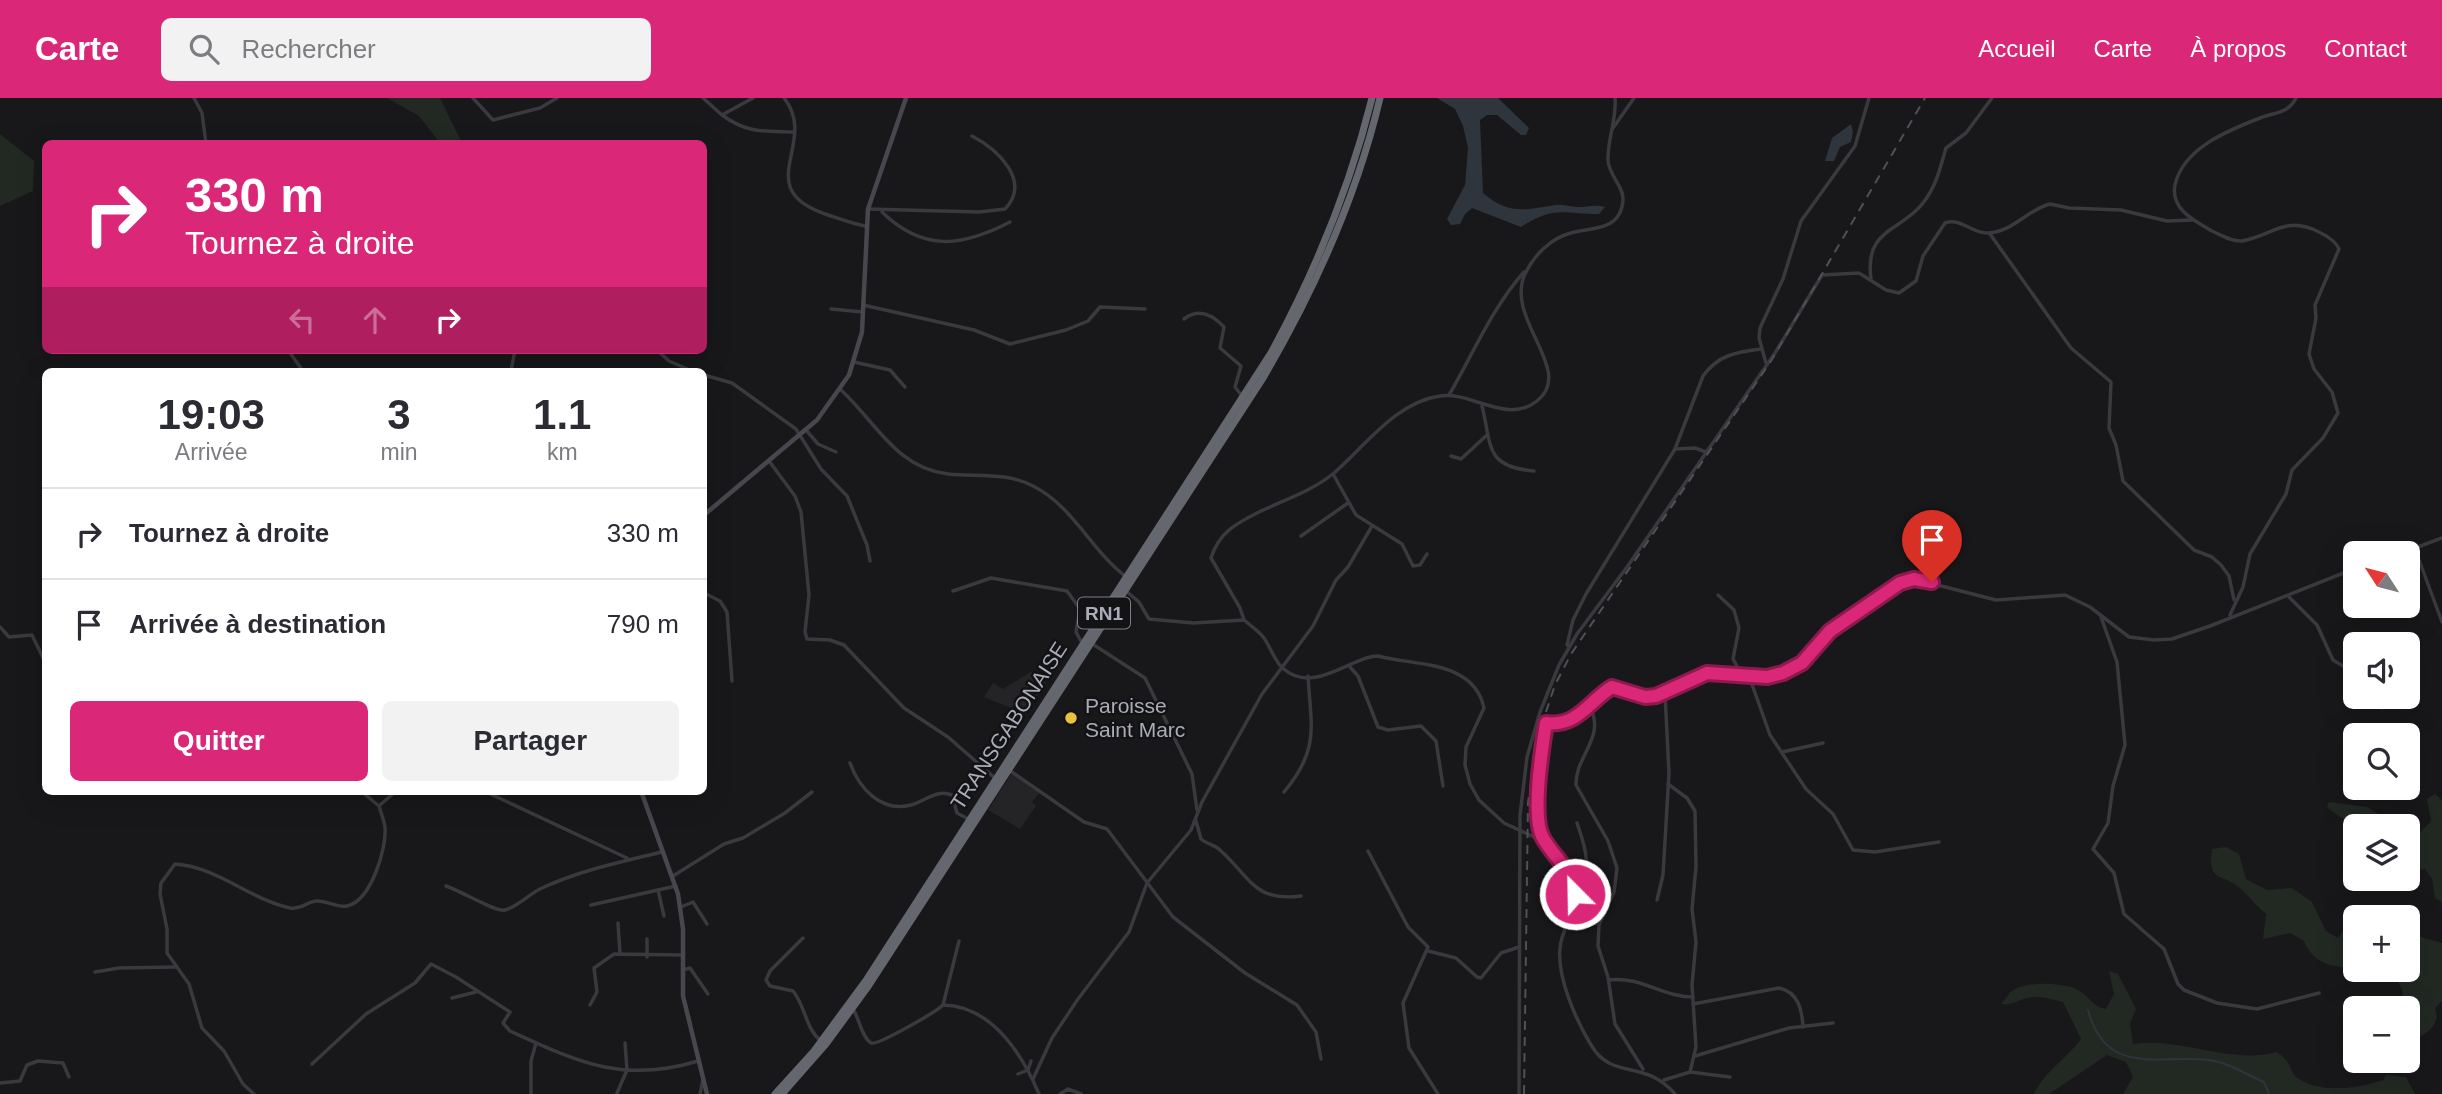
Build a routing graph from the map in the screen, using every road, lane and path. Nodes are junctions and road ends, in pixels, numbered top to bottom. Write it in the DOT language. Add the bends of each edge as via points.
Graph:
graph roads {
  1 [pos="194,98"];
  2 [pos="473,98"];
  3 [pos="557,98"];
  4 [pos="703,98"];
  5 [pos="753,98"];
  6 [pos="784,98"];
  7 [pos="906,98"];
  8 [pos="1373,98"];
  9 [pos="1380,98"];
  10 [pos="1615,98"];
  11 [pos="1634,98"];
  12 [pos="1869,98"];
  13 [pos="1992,98"];
  14 [pos="2296,98"];
  15 [pos="722,115"];
  16 [pos="1612,129"];
  17 [pos="794,132"];
  18 [pos="972,136"];
  19 [pos="205,140"];
  20 [pos="868,209"];
  21 [pos="882,212"];
  22 [pos="2192,220"];
  23 [pos="1010,222"];
  24 [pos="865,226"];
  25 [pos="1990,233"];
  26 [pos="1530,265"];
  27 [pos="1871,279"];
  28 [pos="863,305"];
  29 [pos="831,309"];
  30 [pos="1145,309"];
  31 [pos="863,312"];
  32 [pos="1184,319"];
  33 [pos="1761,349"];
  34 [pos="661,354"];
  35 [pos="854,362"];
  36 [pos="1766,363"];
  37 [pos="685,368"];
  38 [pos="707,376"];
  39 [pos="905,387"];
  40 [pos="841,390"];
  41 [pos="1448,395"];
  42 [pos="1244,397"];
  43 [pos="1482,405"];
  44 [pos="806,430"];
  45 [pos="800,435"];
  46 [pos="1487,435"];
  47 [pos="1675,449"];
  48 [pos="836,452"];
  49 [pos="1706,452"];
  50 [pos="1451,456"];
  51 [pos="769,461"];
  52 [pos="1534,471"];
  53 [pos="1333,474"];
  54 [pos="1348,503"];
  55 [pos="707,513"];
  56 [pos="1372,526"];
  57 [pos="1301,536"];
  58 [pos="2442,538"];
  59 [pos="2420,547"];
  60 [pos="1427,554"];
  61 [pos="870,561"];
  62 [pos="2420,563"];
  63 [pos="2343,574"];
  64 [pos="1126,577"];
  65 [pos="1125,590"];
  66 [pos="953,591"];
  67 [pos="707,594"];
  68 [pos="1718,595"];
  69 [pos="2289,597"];
  70 [pos="2234,600"];
  71 [pos="2230,615"];
  72 [pos="2101,616"];
  73 [pos="1244,620"];
  74 [pos="2442,622"];
  75 [pos="0,627"];
  76 [pos="1088,643"];
  77 [pos="1569,647"];
  78 [pos="42,656"];
  79 [pos="2343,666"];
  80 [pos="1350,667"];
  81 [pos="1282,668"];
  82 [pos="1742,675"];
  83 [pos="1308,676"];
  84 [pos="1749,677"];
  85 [pos="732,681"];
  86 [pos="1665,693"];
  87 [pos="1590,707"];
  88 [pos="1823,743"];
  89 [pos="1782,752"];
  90 [pos="850,763"];
  91 [pos="1009,769"];
  92 [pos="996,779"];
  93 [pos="1668,784"];
  94 [pos="1443,786"];
  95 [pos="812,792"];
  96 [pos="1284,792"];
  97 [pos="365,795"];
  98 [pos="391,795"];
  99 [pos="492,795"];
  100 [pos="643,795"];
  101 [pos="379,806"];
  102 [pos="1197,815"];
  103 [pos="970,820"];
  104 [pos="1577,823"];
  105 [pos="1520,828"];
  106 [pos="1541,837"];
  107 [pos="1939,842"];
  108 [pos="1368,850"];
  109 [pos="664,852"];
  110 [pos="629,859"];
  111 [pos="673,876"];
  112 [pos="1147,883"];
  113 [pos="446,886"];
  114 [pos="676,886"];
  115 [pos="1574,886"];
  116 [pos="658,890"];
  117 [pos="1301,896"];
  118 [pos="1657,900"];
  119 [pos="591,905"];
  120 [pos="681,907"];
  121 [pos="664,916"];
  122 [pos="618,923"];
  123 [pos="707,925"];
  124 [pos="803,938"];
  125 [pos="647,939"];
  126 [pos="959,941"];
  127 [pos="1519,947"];
  128 [pos="1428,951"];
  129 [pos="620,954"];
  130 [pos="682,955"];
  131 [pos="647,957"];
  132 [pos="176,967"];
  133 [pos="681,971"];
  134 [pos="95,972"];
  135 [pos="1609,980"];
  136 [pos="477,992"];
  137 [pos="2319,993"];
  138 [pos="708,994"];
  139 [pos="1693,997"];
  140 [pos="453,998"];
  141 [pos="1693,1004"];
  142 [pos="590,1005"];
  143 [pos="943,1005"];
  144 [pos="853,1009"];
  145 [pos="1833,1023"];
  146 [pos="1802,1027"];
  147 [pos="821,1041"];
  148 [pos="536,1043"];
  149 [pos="625,1043"];
  150 [pos="1695,1056"];
  151 [pos="1321,1059"];
  152 [pos="698,1061"];
  153 [pos="1031,1061"];
  154 [pos="313,1065"];
  155 [pos="627,1070"];
  156 [pos="1028,1070"];
  157 [pos="1645,1071"];
  158 [pos="1690,1072"];
  159 [pos="1018,1073"];
  160 [pos="69,1077"];
  161 [pos="1730,1077"];
  162 [pos="703,1079"];
  163 [pos="1033,1079"];
  164 [pos="1664,1080"];
  165 [pos="0,1083"];
  166 [pos="617,1093"];
  167 [pos="254,1094"];
  168 [pos="531,1094"];
  169 [pos="700,1094"];
  170 [pos="706,1094"];
  171 [pos="775,1094"];
  172 [pos="782,1094"];
  173 [pos="1039,1094"];
  174 [pos="1060,1094"];
  175 [pos="1081,1094"];
  176 [pos="1438,1094"];
  177 [pos="1518,1094"];
  178 [pos="1675,1094"];
  1 -- 19 [label="street" via="202,113"];
  2 -- 3 [label="street" via="493,120 540,108"];
  4 -- 15 [label="street"];
  5 -- 15 [label="street"];
  6 -- 17 [label="street"];
  7 -- 20 [label="street"];
  8 -- 42 [label="highway, TRANSGABONAISE / RN1" via="1321,251"];
  9 -- 65 [label="highway, TRANSGABONAISE / RN1" via="1346,206 1298,314 1259,384"];
  10 -- 16 [label="street"];
  11 -- 16 [label="street"];
  12 -- 33 [label="street" via="1855,146 1801,221 1783,279 1760,328"];
  13 -- 27 [label="street" via="1966,134 1946,148 1942,171 1924,202 1874,247"];
  14 -- 22 [label="street" via="2281,113 2254,120 2187,159 2174,189 2175,200"];
  15 -- 17 [label="street" via="734,124 770,134"];
  16 -- 26 [label="street" via="1609,171 1623,193 1620,212 1601,230 1570,233 1545,246"];
  17 -- 24 [label="street" via="788,178 795,199 806,207"];
  18 -- 21 [label="street" via="997,152 1015,181 1016,193 1005,209"];
  20 -- 21 [label="street"];
  20 -- 24 [label="street"];
  21 -- 23 [label="street" via="897,227 931,241 964,241"];
  22 -- 25 [label="street" via="2167,221 2143,213 2050,204"];
  22 -- 70 [label="street" via="2235,241 2291,224 2303,225 2333,240 2339,249 2315,305 2309,354 2314,369 2333,392 2338,413 2323,438 2292,470 2286,494 2250,554 2243,587"];
  24 -- 28 [label="street"];
  25 -- 27 [label="street" via="1949,221 1923,256 1911,286 1893,293"];
  25 -- 70 [label="street" via="2071,348 2111,382 2109,428 2123,481 2194,550 2221,565 2229,576"];
  26 -- 41 [label="street" via="1502,296"];
  26 -- 43 [label="street" via="1519,301 1545,358 1547,386 1541,398 1524,407"];
  27 -- 36 [label="street" via="1859,273 1824,273"];
  28 -- 30 [label="street" via="974,330 1010,344 1066,330 1088,321 1101,307"];
  28 -- 31 [label="street"];
  29 -- 31 [label="street"];
  31 -- 35 [label="street"];
  32 -- 42 [label="street" via="1205,313 1224,327 1220,348 1241,366 1235,387"];
  33 -- 36 [label="street"];
  33 -- 47 [label="street" via="1719,358 1709,367"];
  34 -- 37 [label="street"];
  35 -- 39 [label="street" via="890,370"];
  35 -- 40 [label="street"];
  36 -- 49 [label="street"];
  38 -- 45 [label="street" via="732,383 790,422"];
  40 -- 44 [label="street"];
  40 -- 64 [label="street" via="889,445 912,462 948,474 994,475 1035,486 1078,524"];
  41 -- 43 [label="street"];
  41 -- 53 [label="street" via="1431,398 1386,424"];
  42 -- 64 [label="highway, TRANSGABONAISE / RN1"];
  43 -- 46 [label="street"];
  44 -- 45 [label="street"];
  44 -- 48 [label="street" via="818,444"];
  45 -- 51 [label="street"];
  45 -- 61 [label="street" via="821,469 847,496"];
  46 -- 50 [label="street" via="1461,459"];
  46 -- 52 [label="street" via="1493,456 1502,464"];
  47 -- 49 [label="street"];
  47 -- 77 [label="street" via="1586,594 1573,620"];
  49 -- 77 [label="street"];
  51 -- 55 [label="street"];
  51 -- 92 [label="street" via="801,512 809,595 807,639 844,645 904,708 948,737"];
  53 -- 54 [label="street"];
  53 -- 73 [label="street" via="1231,527 1217,543 1213,565"];
  54 -- 56 [label="street"];
  54 -- 57 [label="street"];
  56 -- 60 [label="street" via="1402,544 1413,566 1420,565"];
  56 -- 81 [label="street"];
  58 -- 59 [label="street"];
  62 -- 74 [label="street"];
  63 -- 69 [label="street"];
  64 -- 76 [label="highway, TRANSGABONAISE / RN1"];
  65 -- 73 [label="street" via="1149,619 1193,623"];
  65 -- 76 [label="highway, TRANSGABONAISE / RN1"];
  66 -- 76 [label="street" via="990,579 1067,591 1080,609 1076,632"];
  67 -- 85 [label="street" via="720,601 727,612"];
  68 -- 82 [label="street" via="1734,610 1739,628 1733,659"];
  69 -- 71 [label="street"];
  69 -- 79 [label="street" via="2317,625 2333,660"];
  70 -- 71 [label="street"];
  71 -- 72 [label="street" via="2172,639 2154,640 2129,637"];
  72 -- 84 [label="street" via="2065,595 1996,600 1914,579 1900,583 1830,631 1794,668 1767,677"];
  72 -- 137 [label="street" via="2117,662 2125,745 2108,823 2093,849 2114,873 2124,914 2164,949 2178,985 2194,996 2257,1009"];
  73 -- 81 [label="street" via="1263,637"];
  75 -- 78 [label="street" via="9,637 32,635"];
  76 -- 91 [label="highway, TRANSGABONAISE / RN1"];
  76 -- 92 [label="highway, TRANSGABONAISE / RN1"];
  76 -- 102 [label="street" via="1145,678 1192,774"];
  77 -- 105 [label="street" via="1540,712 1527,757"];
  80 -- 83 [label="street"];
  80 -- 94 [label="street" via="1378,727 1421,726 1436,741"];
  80 -- 105 [label="street" via="1371,656 1434,664 1475,687 1484,708 1466,747 1468,778 1494,816"];
  81 -- 83 [label="street"];
  81 -- 102 [label="street" via="1262,694"];
  82 -- 84 [label="street"];
  82 -- 86 [label="street" via="1707,673"];
  83 -- 96 [label="street" via="1311,747"];
  84 -- 89 [label="street" via="1763,723"];
  86 -- 87 [label="street" via="1645,697 1612,687"];
  86 -- 93 [label="street"];
  87 -- 106 [label="street" via="1565,722 1546,723 1538,787"];
  87 -- 135 [label="street" via="1596,729 1575,780 1617,867 1614,892 1598,936"];
  88 -- 89 [label="street"];
  89 -- 107 [label="street" via="1806,789 1833,814 1853,850 1875,852"];
  90 -- 103 [label="street" via="860,786 885,805 912,805 946,793 952,795 957,813"];
  91 -- 112 [label="street" via="1084,822 1107,830"];
  91 -- 144 [label="highway, TRANSGABONAISE / RN1"];
  92 -- 103 [label="highway, TRANSGABONAISE / RN1"];
  93 -- 118 [label="street" via="1664,865"];
  93 -- 139 [label="street" via="1695,811"];
  95 -- 111 [label="street" via="785,813"];
  97 -- 101 [label="street"];
  98 -- 101 [label="street"];
  99 -- 110 [label="street"];
  100 -- 109 [label="street"];
  101 -- 132 [label="street" via="384,835 373,881 345,906 320,901 293,908 268,901 215,873 175,864 161,883 160,894 167,953"];
  102 -- 112 [label="street" via="1183,844"];
  102 -- 117 [label="street" via="1201,839 1218,848 1245,878 1273,898"];
  103 -- 147 [label="highway, TRANSGABONAISE / RN1"];
  104 -- 115 [label="street" via="1586,868"];
  105 -- 106 [label="street"];
  105 -- 127 [label="street"];
  106 -- 115 [label="street"];
  108 -- 128 [label="street" via="1408,928"];
  109 -- 110 [label="street"];
  109 -- 111 [label="street"];
  110 -- 113 [label="street" via="541,888 505,910 492,909 475,896"];
  111 -- 114 [label="street"];
  112 -- 151 [label="street" via="1185,928 1297,1005 1316,1032"];
  112 -- 163 [label="street" via="1129,932 1052,1038"];
  114 -- 116 [label="street"];
  114 -- 120 [label="street"];
  115 -- 157 [label="street" via="1560,949 1582,1029 1607,1064"];
  116 -- 119 [label="street"];
  116 -- 121 [label="street"];
  120 -- 123 [label="street" via="693,902"];
  120 -- 130 [label="street"];
  122 -- 129 [label="street"];
  124 -- 147 [label="street" via="766,980 770,986 793,991 806,1010 810,1029"];
  125 -- 131 [label="street"];
  126 -- 143 [label="street"];
  127 -- 128 [label="street" via="1501,953 1481,978 1456,958"];
  127 -- 177 [label="street"];
  128 -- 176 [label="street" via="1403,1003 1409,1048"];
  129 -- 131 [label="street"];
  129 -- 142 [label="street" via="608,956 594,968 597,992"];
  130 -- 131 [label="street"];
  130 -- 133 [label="street"];
  132 -- 134 [label="street"];
  132 -- 167 [label="street" via="192,990 202,1028 225,1051 243,1084"];
  133 -- 138 [label="street" via="694,971"];
  133 -- 152 [label="street"];
  135 -- 139 [label="street" via="1634,980 1671,996"];
  135 -- 157 [label="street" via="1615,1024"];
  136 -- 140 [label="street"];
  136 -- 148 [label="street" via="510,1012 503,1023 510,1031"];
  136 -- 154 [label="street" via="431,964 415,983 366,1014"];
  139 -- 141 [label="street"];
  141 -- 146 [label="street" via="1788,990 1800,1005"];
  141 -- 150 [label="street"];
  143 -- 144 [label="street" via="879,1044 868,1040"];
  143 -- 156 [label="street" via="965,1008 1001,1031"];
  144 -- 172 [label="highway, TRANSGABONAISE / RN1"];
  145 -- 146 [label="street"];
  146 -- 150 [label="street"];
  147 -- 171 [label="highway, TRANSGABONAISE / RN1"];
  148 -- 155 [label="street" via="590,1066"];
  148 -- 168 [label="street"];
  149 -- 155 [label="street"];
  150 -- 158 [label="street"];
  152 -- 155 [label="street" via="669,1069"];
  152 -- 162 [label="street"];
  153 -- 156 [label="street"];
  155 -- 166 [label="street"];
  156 -- 159 [label="street"];
  156 -- 163 [label="street"];
  157 -- 164 [label="street"];
  158 -- 161 [label="street"];
  158 -- 164 [label="street"];
  160 -- 165 [label="street" via="63,1063 38,1061 27,1065 20,1081"];
  162 -- 169 [label="street"];
  162 -- 170 [label="street"];
  163 -- 173 [label="street"];
  164 -- 178 [label="street"];
  174 -- 175 [label="street" via="1068,1089"];
}
